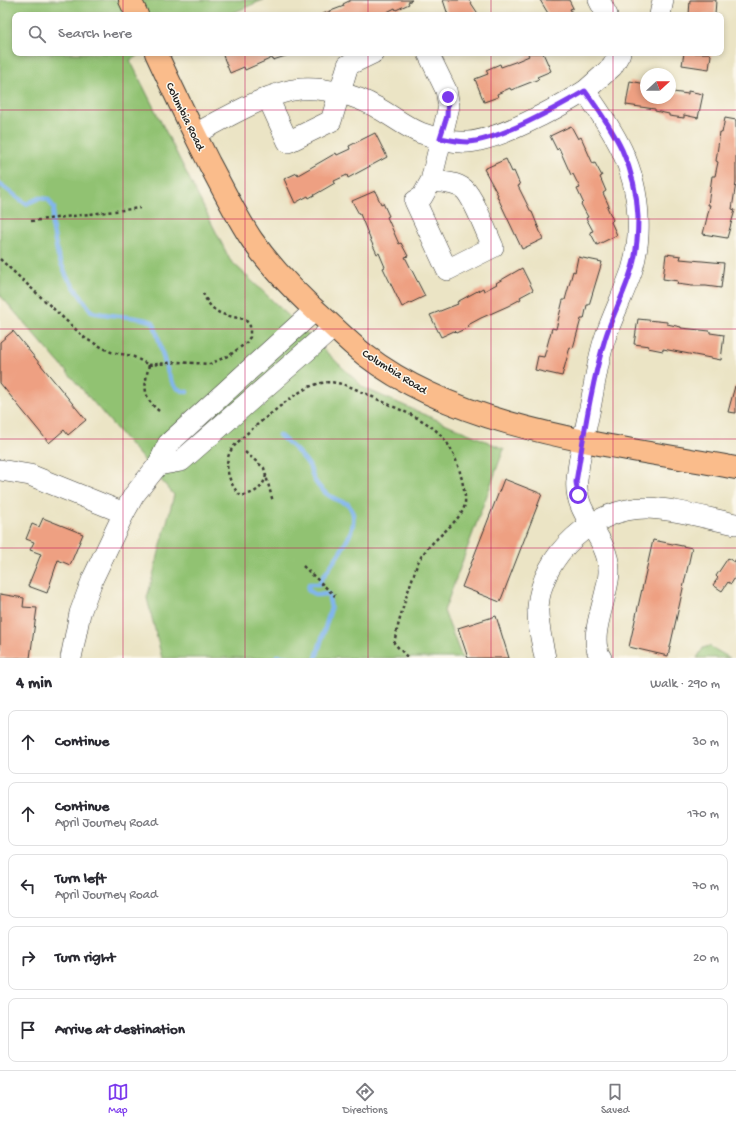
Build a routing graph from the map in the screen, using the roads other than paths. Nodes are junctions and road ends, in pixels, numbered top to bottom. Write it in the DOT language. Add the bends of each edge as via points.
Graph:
graph roads {
  1 [pos="130,0"];
  2 [pos="599,0"];
  3 [pos="662,0"];
  4 [pos="136,12"];
  5 [pos="605,12"];
  6 [pos="660,12"];
  7 [pos="157,56"];
  8 [pos="367,56"];
  9 [pos="429,56"];
  10 [pos="618,56"];
  11 [pos="585,91"];
  12 [pos="340,93"];
  13 [pos="268,98"];
  14 [pos="195,134"];
  15 [pos="440,138"];
  16 [pos="431,180"];
  17 [pos="315,310"];
  18 [pos="334,327"];
  19 [pos="583,440"];
  20 [pos="158,465"];
  21 [pos="736,468"];
  22 [pos="0,470"];
  23 [pos="124,513"];
  24 [pos="736,524"];
  25 [pos="592,526"];
  26 [pos="71,658"];
  27 [pos="545,658"];
  28 [pos="601,658"];
  1 -- 4 [label="main road"];
  2 -- 5 [label="street"];
  3 -- 6 [label="street"];
  7 -- 14 [label="main road, Columbia Road"];
  8 -- 12 [label="street" via="348,65"];
  9 -- 15 [label="street" via="448,97 447,116"];
  10 -- 11 [label="street" via="612,67"];
  11 -- 15 [label="street" via="563,104 486,138 469,142"];
  11 -- 19 [label="street" via="605,119 628,161 637,197 638,235 632,270 605,338"];
  12 -- 13 [label="street" via="300,89"];
  12 -- 13 [label="street" via="331,121 288,142"];
  12 -- 15 [label="street" via="375,106 420,133"];
  13 -- 14 [label="street"];
  14 -- 17 [label="main road, Columbia Road" via="252,240 294,291"];
  15 -- 16 [label="street"];
  17 -- 18 [label="main road, Columbia Road"];
  17 -- 20 [label="street" via="168,444"];
  18 -- 19 [label="main road, Columbia Road" via="366,355 435,396 477,413"];
  18 -- 20 [label="street" via="181,460"];
  19 -- 21 [label="main road, Columbia Road"];
  19 -- 25 [label="street" via="576,482 581,506"];
  20 -- 23 [label="street" via="134,495"];
  22 -- 23 [label="street" via="30,476"];
  23 -- 26 [label="street" via="93,578 80,613"];
  24 -- 25 [label="street" via="646,508 618,513"];
  25 -- 27 [label="street" via="577,534 564,547 549,570 540,598 538,617"];
  25 -- 28 [label="street" via="606,550 609,562 597,633 596,645"];
}
